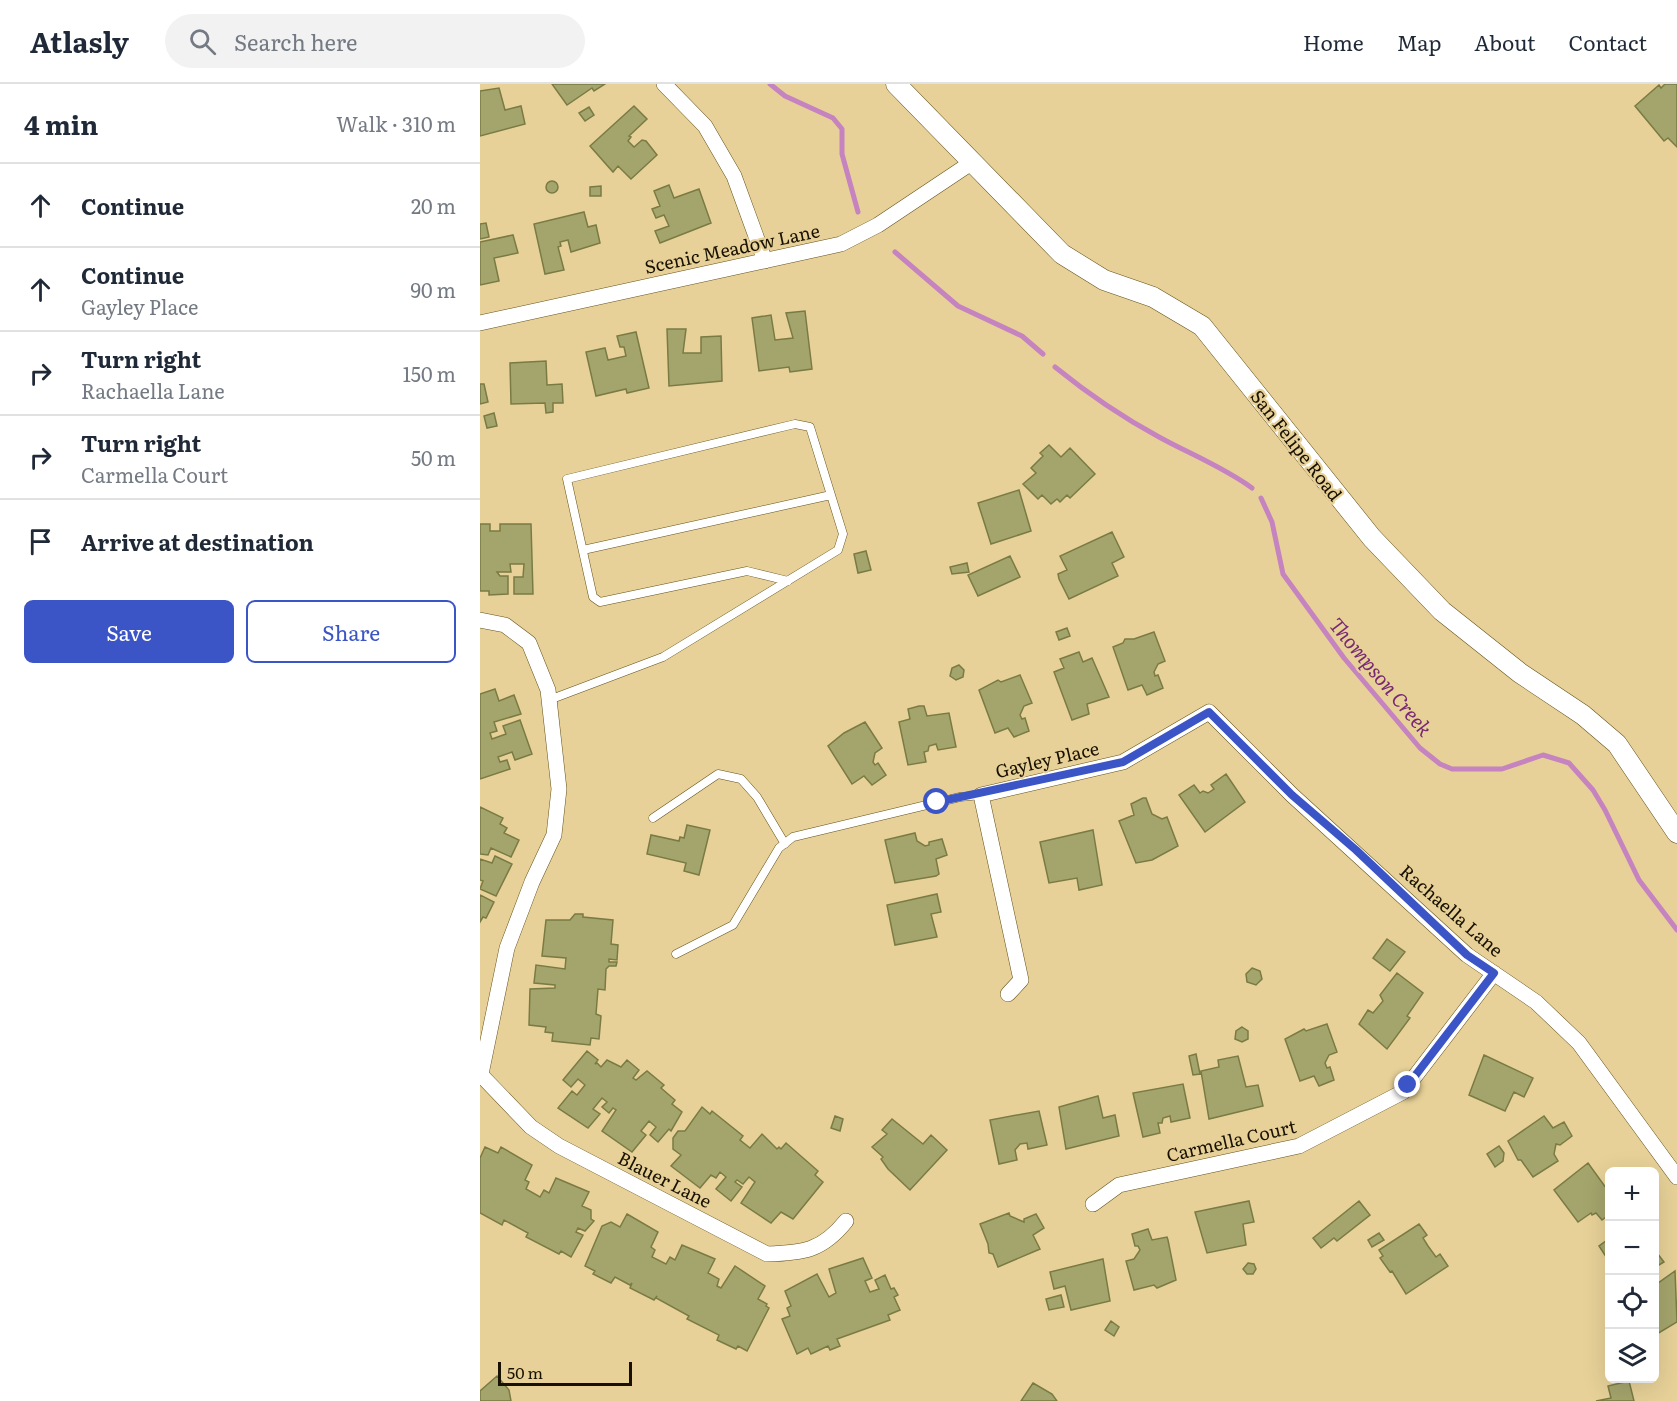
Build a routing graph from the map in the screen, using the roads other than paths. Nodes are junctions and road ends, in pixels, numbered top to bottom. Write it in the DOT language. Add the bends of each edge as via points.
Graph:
graph roads {
  1 [pos="664,84"];
  2 [pos="896,84"];
  3 [pos="971,163"];
  4 [pos="765,261"];
  5 [pos="480,323"];
  6 [pos="831,495"];
  7 [pos="583,550"];
  8 [pos="788,581"];
  9 [pos="480,620"];
  10 [pos="549,700"];
  11 [pos="1209,712"];
  12 [pos="981,795"];
  13 [pos="652,818"];
  14 [pos="1677,833"];
  15 [pos="784,844"];
  16 [pos="676,954"];
  17 [pos="1494,973"];
  18 [pos="1008,994"];
  19 [pos="480,1074"];
  20 [pos="1677,1177"];
  21 [pos="1093,1204"];
  22 [pos="846,1221"];
  1 -- 4 [label="street" via="705,126 734,176"];
  2 -- 3 [label="street, San Felipe Road"];
  3 -- 4 [label="street, Scenic Meadow Lane" via="878,225 841,244"];
  3 -- 14 [label="street, San Felipe Road" via="1062,254 1104,280 1153,297 1202,326 1372,538 1442,611 1617,744"];
  4 -- 5 [label="street, Scenic Meadow Lane"];
  6 -- 7 [label="lane"];
  6 -- 7 [label="lane" via="810,427 795,424 567,479"];
  6 -- 8 [label="lane" via="843,534 838,550"];
  7 -- 8 [label="lane" via="593,597 600,602 747,571"];
  8 -- 10 [label="lane" via="663,657"];
  9 -- 10 [label="street" via="505,625 529,644"];
  10 -- 19 [label="street" via="559,789 554,835 507,948"];
  11 -- 12 [label="street, Gayley Place" via="1123,762"];
  11 -- 17 [label="street, Rachaella Lane" via="1292,795 1467,955"];
  12 -- 15 [label="lane" via="824,829 793,837"];
  12 -- 18 [label="street, Gayley Place" via="1021,980"];
  13 -- 15 [label="lane" via="718,774 741,778 757,797"];
  15 -- 16 [label="lane" via="733,925"];
  17 -- 20 [label="street, Rachaella Lane" via="1536,1002 1579,1043"];
  17 -- 21 [label="street, Carmella Court" via="1403,1092 1299,1146 1119,1185"];
  19 -- 22 [label="street, Blauer Lane" via="531,1126 559,1146 766,1254 804,1253 833,1238"];
}
